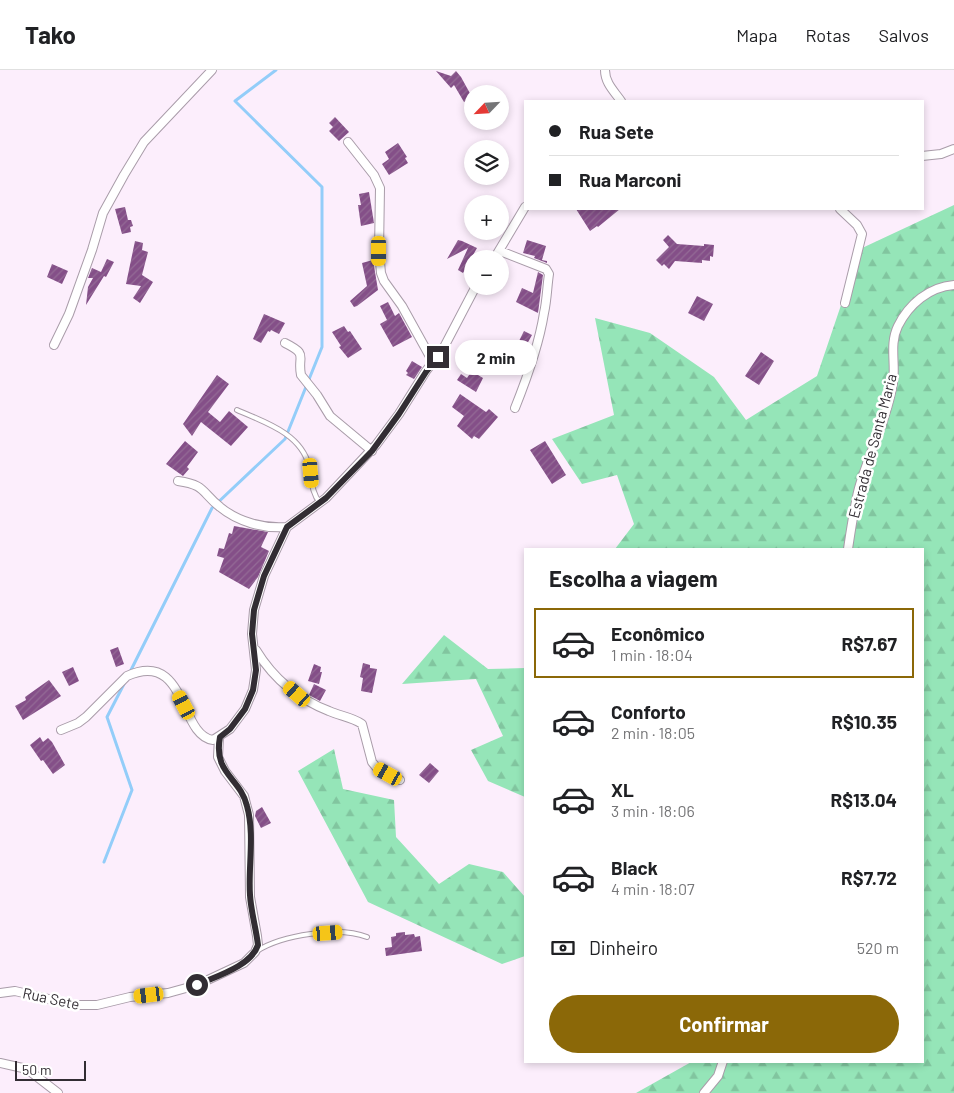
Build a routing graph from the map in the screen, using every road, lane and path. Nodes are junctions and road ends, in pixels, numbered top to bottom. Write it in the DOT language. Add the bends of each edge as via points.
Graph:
graph roads {
  1 [pos="212,70"];
  2 [pos="605,70"];
  3 [pos="620,100"];
  4 [pos="348,142"];
  5 [pos="954,149"];
  6 [pos="924,156"];
  7 [pos="524,209"];
  8 [pos="841,210"];
  9 [pos="501,250"];
  10 [pos="509,255"];
  11 [pos="954,285"];
  12 [pos="472,295"];
  13 [pos="844,303"];
  14 [pos="285,343"];
  15 [pos="54,345"];
  16 [pos="433,362"];
  17 [pos="515,408"];
  18 [pos="237,410"];
  19 [pos="372,451"];
  20 [pos="178,481"];
  21 [pos="320,503"];
  22 [pos="287,527"];
  23 [pos="848,548"];
  24 [pos="255,648"];
  25 [pos="61,730"];
  26 [pos="220,737"];
  27 [pos="400,780"];
  28 [pos="367,937"];
  29 [pos="256,952"];
  30 [pos="0,993"];
  31 [pos="0,1063"];
  32 [pos="722,1063"];
  33 [pos="58,1093"];
  34 [pos="704,1093"];
  1 -- 15 [label="street" via="144,142 124,175 103,213 72,306"];
  2 -- 3 [label="street" via="608,82"];
  4 -- 16 [label="street" via="380,188 379,264 384,281"];
  5 -- 6 [label="street"];
  7 -- 9 [label="street"];
  8 -- 13 [label="street" via="858,225 862,234"];
  10 -- 17 [label="street" via="549,274 540,330"];
  11 -- 23 [label="street, Estrada de Santa Maria" via="922,296 898,326 894,341 893,383 859,488"];
  12 -- 16 [label="street"];
  14 -- 19 [label="street" via="298,351 302,358 300,375 330,416"];
  16 -- 19 [label="street"];
  18 -- 21 [label="lane" via="280,430 298,444 308,462 313,490"];
  19 -- 21 [label="street"];
  20 -- 22 [label="street" via="200,488 220,507 243,520 264,526"];
  21 -- 22 [label="street"];
  22 -- 24 [label="street" via="257,597 252,634"];
  24 -- 26 [label="street" via="253,690 245,709"];
  24 -- 27 [label="street" via="272,672 297,694 362,724 372,762"];
  25 -- 26 [label="street" via="86,717 127,676 152,671 161,674 174,686 204,738 213,740"];
  26 -- 29 [label="street" via="218,757 244,796 249,816 250,897 258,945"];
  28 -- 29 [label="lane" via="346,932 298,936 269,944"];
  29 -- 30 [label="street, Rua Sete" via="244,963 197,985 97,1005 74,1005 15,991"];
  31 -- 33 [label="street" via="27,1069"];
  32 -- 34 [label="street" via="718,1076"];
}
